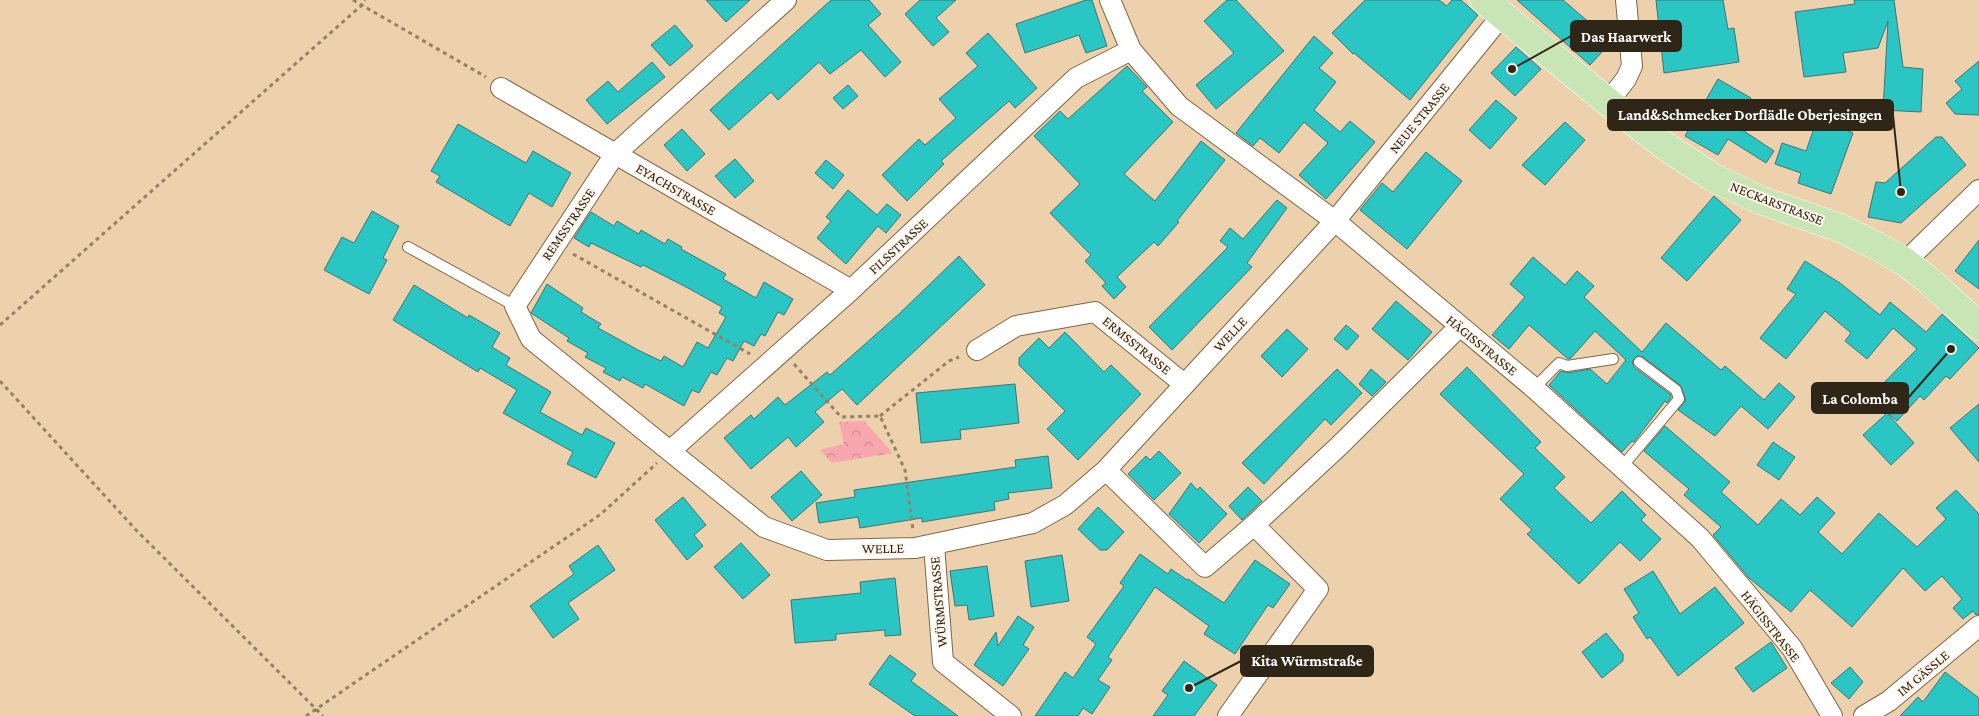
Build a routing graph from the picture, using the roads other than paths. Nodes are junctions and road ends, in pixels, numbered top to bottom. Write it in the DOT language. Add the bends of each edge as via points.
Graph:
graph roads {
  1 [pos="786,0"];
  2 [pos="1110,0"];
  3 [pos="1626,0"];
  4 [pos="1493,7"];
  5 [pos="1131,50"];
  6 [pos="501,88"];
  7 [pos="1608,102"];
  8 [pos="615,154"];
  9 [pos="1979,190"];
  10 [pos="1334,221"];
  11 [pos="408,246"];
  12 [pos="1905,262"];
  13 [pos="851,290"];
  14 [pos="515,306"];
  15 [pos="1979,326"];
  16 [pos="1459,327"];
  17 [pos="977,350"];
  18 [pos="1613,359"];
  19 [pos="1639,362"];
  20 [pos="1184,384"];
  21 [pos="1534,388"];
  22 [pos="670,451"];
  23 [pos="1621,468"];
  24 [pos="1106,470"];
  25 [pos="1254,524"];
  26 [pos="924,546"];
  27 [pos="1979,626"];
  28 [pos="1011,716"];
  29 [pos="1228,716"];
  30 [pos="1832,716"];
  31 [pos="1864,716"];
  1 -- 8 [label="street, REMSSTRASSE"];
  2 -- 5 [label="street, HÄGISSTRASSE"];
  3 -- 7 [label="street" via="1632,66"];
  4 -- 7 [label="main road, NECKARSTRASSE"];
  4 -- 10 [label="street, NEUE STRASSE"];
  5 -- 10 [label="street, HÄGISSTRASSE" via="1179,106"];
  5 -- 13 [label="street, FILSSTRASSE" via="1076,78"];
  6 -- 8 [label="street, EYACHSTRASSE"];
  7 -- 12 [label="main road, NECKARSTRASSE" via="1714,178 1760,200 1840,228"];
  8 -- 13 [label="street, EYACHSTRASSE"];
  8 -- 14 [label="street, REMSSTRASSE"];
  9 -- 12 [label="street"];
  10 -- 16 [label="street, HÄGISSTRASSE"];
  10 -- 20 [label="street, WELLE"];
  11 -- 14 [label="lane"];
  12 -- 15 [label="main road, NECKARSTRASSE"];
  13 -- 22 [label="street, FILSSTRASSE"];
  14 -- 22 [label="street" via="531,339"];
  16 -- 21 [label="street, HÄGISSTRASSE"];
  16 -- 25 [label="street"];
  17 -- 20 [label="street, ERMSSTRASSE" via="1016,326 1095,312"];
  18 -- 21 [label="lane" via="1567,366 1560,363"];
  19 -- 23 [label="lane" via="1676,390 1679,399"];
  20 -- 24 [label="street, WELLE"];
  21 -- 23 [label="street, HÄGISSTRASSE"];
  22 -- 26 [label="street, WELLE" via="764,527 827,550"];
  23 -- 30 [label="street, HÄGISSTRASSE" via="1700,538 1792,648"];
  24 -- 25 [label="street" via="1205,567"];
  24 -- 26 [label="street, WELLE" via="1065,505 1033,523"];
  25 -- 29 [label="street" via="1318,589"];
  26 -- 28 [label="street, WÜRMSTRASSE" via="943,662"];
  27 -- 31 [label="street, IM GÄSSLE" via="1890,701"];
}
